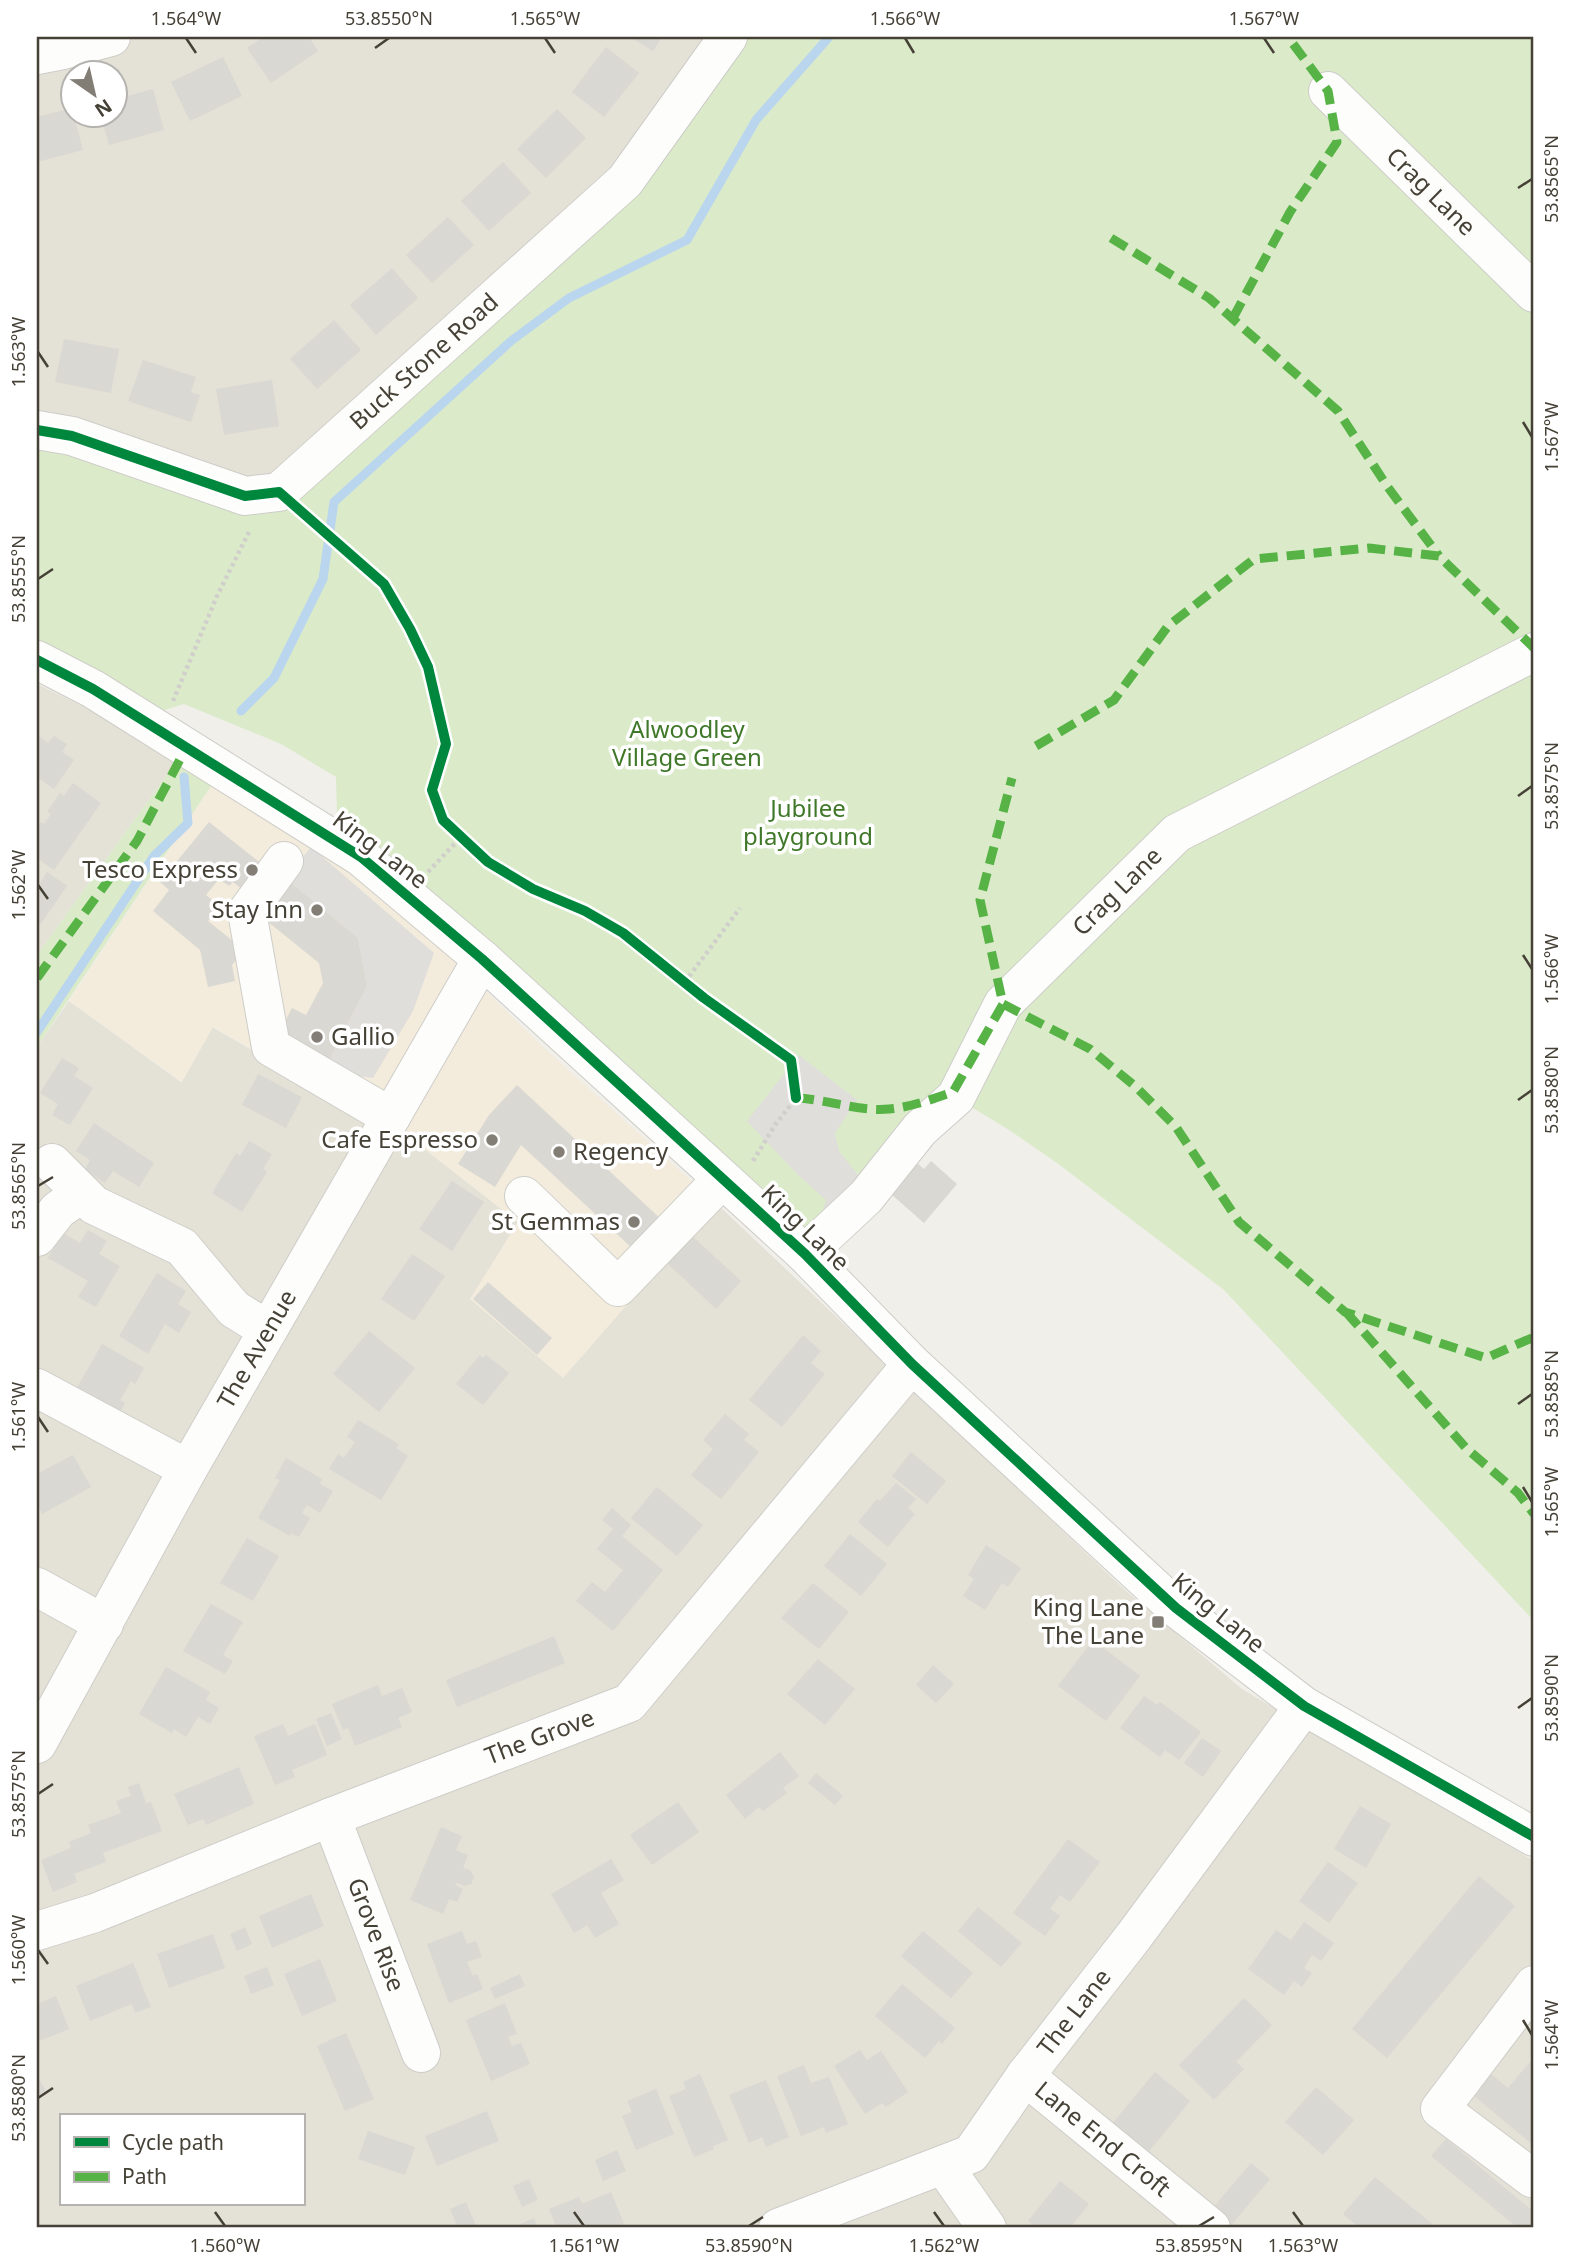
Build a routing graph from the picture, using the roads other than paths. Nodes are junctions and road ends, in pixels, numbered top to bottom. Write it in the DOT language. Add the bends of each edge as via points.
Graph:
graph roads {
  1 [pos="111,37"];
  2 [pos="728,37"];
  3 [pos="37,55"];
  4 [pos="1328,91"];
  5 [pos="1534,293"];
  6 [pos="37,430"];
  7 [pos="1534,652"];
  8 [pos="37,660"];
  9 [pos="284,861"];
  10 [pos="482,959"];
  11 [pos="391,1117"];
  12 [pos="52,1163"];
  13 [pos="731,1186"];
  14 [pos="82,1193"];
  15 [pos="845,1193"];
  16 [pos="524,1196"];
  17 [pos="37,1237"];
  18 [pos="805,1254"];
  19 [pos="268,1330"];
  20 [pos="912,1364"];
  21 [pos="37,1388"];
  22 [pos="188,1469"];
  23 [pos="37,1587"];
  24 [pos="104,1624"];
  25 [pos="1304,1706"];
  26 [pos="37,1744"];
  27 [pos="331,1817"];
  28 [pos="1534,1837"];
  29 [pos="37,1931"];
  30 [pos="1534,1985"];
  31 [pos="421,2053"];
  32 [pos="1025,2076"];
  33 [pos="943,2165"];
  34 [pos="1532,2178"];
  35 [pos="778,2228"];
  36 [pos="987,2228"];
  37 [pos="1211,2228"];
  1 -- 3 [label="street"];
  2 -- 6 [label="street, Buck Stone Road" via="625,181 279,492 245,496 72,436"];
  4 -- 5 [label="street, Crag Lane"];
  7 -- 18 [label="street, Crag Lane" via="1177,833 1003,1004 956,1097 920,1129 866,1197"];
  8 -- 10 [label="street, King Lane" via="93,689 361,857"];
  9 -- 11 [label="street" via="247,912 271,1047"];
  10 -- 11 [label="street, The Avenue"];
  10 -- 13 [label="street, King Lane"];
  11 -- 19 [label="street, The Avenue"];
  12 -- 14 [label="street"];
  13 -- 16 [label="street" via="618,1287"];
  13 -- 18 [label="street, King Lane"];
  14 -- 17 [label="street" via="58,1210"];
  14 -- 19 [label="street" via="94,1205 182,1247 234,1309"];
  15 -- 18 [label="street" via="846,1206 840,1217"];
  18 -- 20 [label="street, King Lane"];
  19 -- 22 [label="street, The Avenue"];
  20 -- 25 [label="street, King Lane" via="1175,1608"];
  20 -- 27 [label="street, The Grove" via="629,1703"];
  21 -- 22 [label="street"];
  22 -- 24 [label="street, The Avenue"];
  23 -- 24 [label="street"];
  24 -- 26 [label="street, The Avenue"];
  25 -- 28 [label="street, King Lane"];
  25 -- 32 [label="street, The Lane"];
  27 -- 29 [label="street, The Grove" via="95,1913"];
  27 -- 31 [label="street, Grove Rise"];
  30 -- 34 [label="street" via="1440,2109"];
  32 -- 33 [label="street, The Lane" via="971,2154"];
  32 -- 37 [label="street, Lane End Croft"];
  33 -- 35 [label="street, The Lane"];
  33 -- 36 [label="street"];
}
